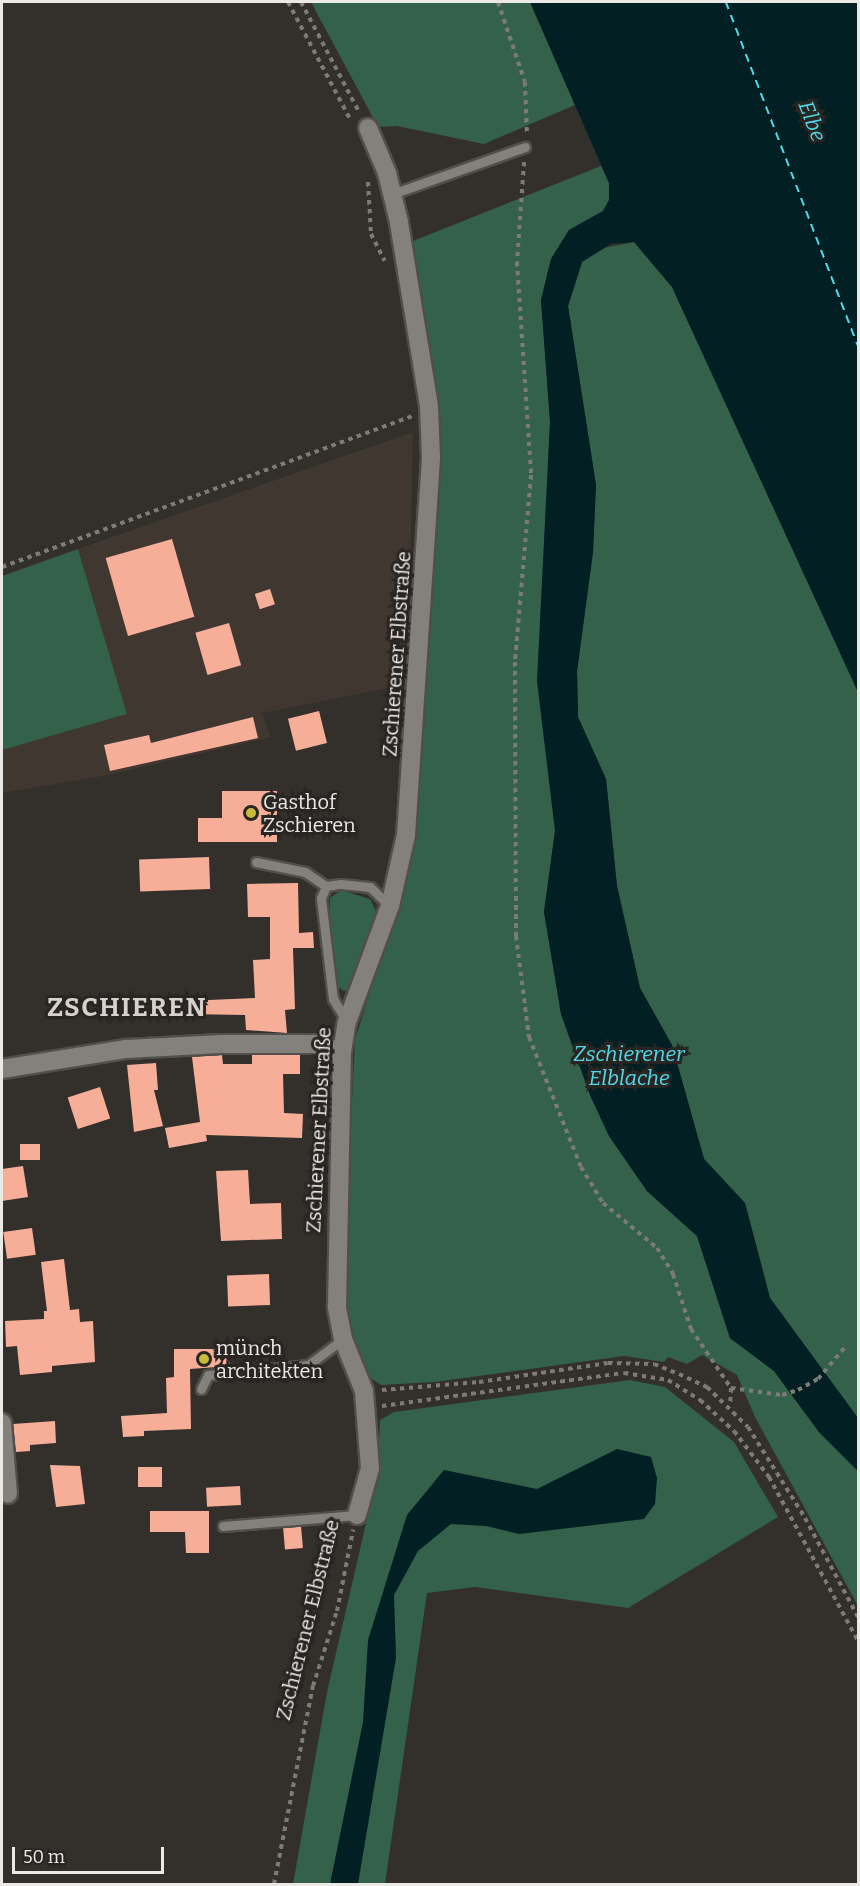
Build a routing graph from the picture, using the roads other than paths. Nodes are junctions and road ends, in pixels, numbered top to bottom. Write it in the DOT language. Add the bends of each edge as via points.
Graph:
graph roads {
  1 [pos="362,129"];
  2 [pos="525,147"];
  3 [pos="392,194"];
  4 [pos="256,862"];
  5 [pos="326,886"];
  6 [pos="390,906"];
  7 [pos="347,1022"];
  8 [pos="342,1052"];
  9 [pos="2,1069"];
  10 [pos="343,1339"];
  11 [pos="201,1389"];
  12 [pos="2,1423"];
  13 [pos="8,1494"];
  14 [pos="357,1515"];
  15 [pos="223,1526"];
  1 -- 3 [label="street, Zschierener Elbstraße"];
  2 -- 3 [label="lane"];
  3 -- 6 [label="street, Zschierener Elbstraße" via="417,320 429,406 431,458 413,761 406,836"];
  4 -- 5 [label="lane" via="305,872"];
  5 -- 6 [label="lane" via="370,887"];
  5 -- 7 [label="lane" via="321,898 333,999"];
  6 -- 7 [label="street, Zschierener Elbstraße"];
  7 -- 8 [label="street, Zschierener Elbstraße"];
  8 -- 9 [label="street" via="316,1044 173,1046 126,1049"];
  8 -- 10 [label="street, Zschierener Elbstraße" via="336,1253 337,1307"];
  10 -- 11 [label="lane" via="308,1365 208,1375"];
  10 -- 14 [label="street, Zschierener Elbstraße" via="364,1396 370,1468"];
  12 -- 13 [label="street"];
  14 -- 15 [label="lane"];
}
